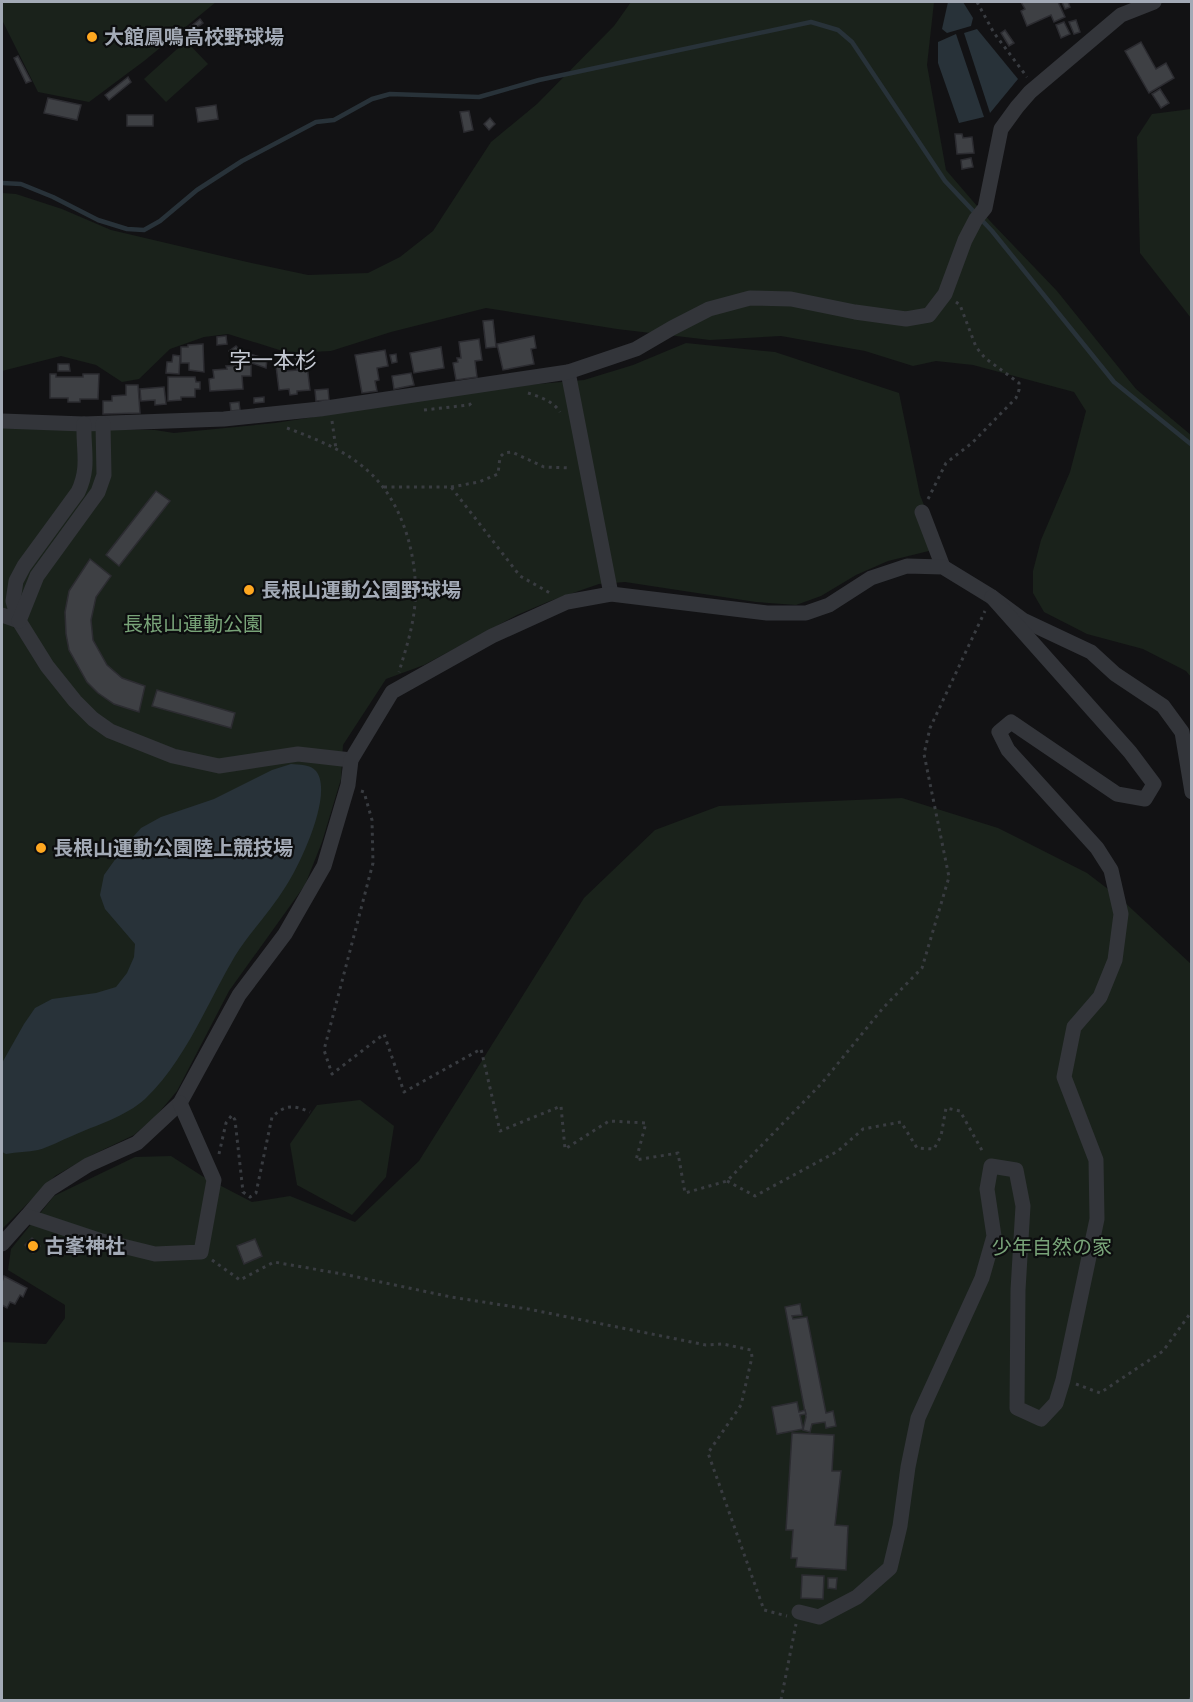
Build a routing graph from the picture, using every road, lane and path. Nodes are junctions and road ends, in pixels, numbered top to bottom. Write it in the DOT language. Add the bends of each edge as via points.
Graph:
graph roads {
  1 [pos="977,2"];
  2 [pos="1154,2"];
  3 [pos="1035,88"];
  4 [pos="945,294"];
  5 [pos="568,372"];
  6 [pos="522,391"];
  7 [pos="476,400"];
  8 [pos="423,410"];
  9 [pos="561,415"];
  10 [pos="2,421"];
  11 [pos="322,422"];
  12 [pos="84,424"];
  13 [pos="103,424"];
  14 [pos="292,425"];
  15 [pos="336,449"];
  16 [pos="574,468"];
  17 [pos="384,487"];
  18 [pos="452,487"];
  19 [pos="922,512"];
  20 [pos="943,567"];
  21 [pos="611,594"];
  22 [pos="992,597"];
  23 [pos="567,602"];
  24 [pos="2,615"];
  25 [pos="19,621"];
  26 [pos="2,624"];
  27 [pos="392,692"];
  28 [pos="351,760"];
  29 [pos="348,785"];
  30 [pos="1191,792"];
  31 [pos="180,1103"];
  32 [pos="310,1112"];
  33 [pos="991,1166"];
  34 [pos="214,1180"];
  35 [pos="727,1181"];
  36 [pos="27,1216"];
  37 [pos="2,1244"];
  38 [pos="201,1252"];
  39 [pos="1191,1311"];
  40 [pos="1063,1380"];
  41 [pos="798,1612"];
  42 [pos="1191,1696"];
  43 [pos="781,1701"];
  44 [pos="1190,1701"];
  1 -- 3 [label="path" via="994,33"];
  2 -- 3 [label="street" via="1121,15"];
  3 -- 4 [label="street" via="1001,129 980,214 965,240"];
  4 -- 5 [label="street" via="930,315 906,319 791,298 750,298 709,309 636,349"];
  4 -- 19 [label="path" via="960,305 976,347 1019,383 1019,390 979,437 946,463"];
  5 -- 13 [label="street" via="320,409 224,419"];
  5 -- 21 [label="street"];
  6 -- 9 [label="path" via="543,398"];
  7 -- 8 [label="path" via="469,405"];
  10 -- 12 [label="street"];
  11 -- 15 [label="path" via="332,421"];
  12 -- 13 [label="street"];
  12 -- 25 [label="street" via="87,461 82,483 15,581 13,601"];
  13 -- 25 [label="street" via="105,475 98,492 37,576"];
  14 -- 15 [label="path" via="282,426"];
  15 -- 17 [label="path" via="368,470"];
  16 -- 18 [label="path" via="544,467 512,452 504,453 498,474"];
  17 -- 18 [label="path"];
  17 -- 27 [label="path" via="411,553 415,587 414,619"];
  18 -- 23 [label="path" via="520,576"];
  19 -- 20 [label="street"];
  20 -- 21 [label="street" via="906,566 871,578 829,605 806,613 767,613"];
  20 -- 22 [label="street"];
  21 -- 23 [label="street"];
  22 -- 30 [label="street" via="1023,620 1090,652 1163,706 1182,732"];
  22 -- 35 [label="path" via="930,728 924,754 949,877 922,968 883,1008 822,1083"];
  22 -- 40 [label="street" via="1154,784 1145,799 1118,794 1011,722 999,732 1008,750 1097,848 1111,870 1121,914 1115,960 1100,997 1074,1027 1064,1077 1096,1160 1097,1219"];
  23 -- 27 [label="street" via="492,636"];
  24 -- 25 [label="street"];
  25 -- 26 [label="street"];
  25 -- 28 [label="street" via="46,666 75,701 110,731 173,756 219,766 298,754"];
  27 -- 28 [label="street"];
  28 -- 29 [label="street"];
  29 -- 31 [label="street" via="324,866 285,934 239,995"];
  29 -- 35 [label="path" via="364,792 372,820 373,862 324,1050 333,1074 384,1034 404,1092 481,1049 500,1131 561,1106 565,1149 609,1121 646,1123 636,1160 678,1153 685,1193"];
  31 -- 34 [label="street"];
  31 -- 36 [label="street" via="137,1143 88,1165 50,1189"];
  32 -- 34 [label="path" via="295,1106 272,1117 256,1193 250,1197 243,1192 232,1114 226,1122"];
  33 -- 35 [label="path" via="960,1111 946,1108 941,1136 934,1149 917,1148 901,1122 863,1129 838,1151 755,1196"];
  33 -- 40 [label="street" via="1016,1170 1023,1206 1017,1408 1041,1419 1056,1403"];
  33 -- 41 [label="street" via="987,1189 994,1236 982,1278 918,1418 890,1568 857,1597 819,1617"];
  34 -- 38 [label="street"];
  36 -- 37 [label="street"];
  36 -- 38 [label="street" via="155,1254"];
  38 -- 41 [label="path" via="240,1280 274,1262 706,1345 751,1350 741,1406 708,1453 764,1610 787,1616"];
  39 -- 40 [label="path" via="1163,1351 1100,1393"];
  41 -- 43 [label="path"];
  42 -- 44 [label="path"];
}
